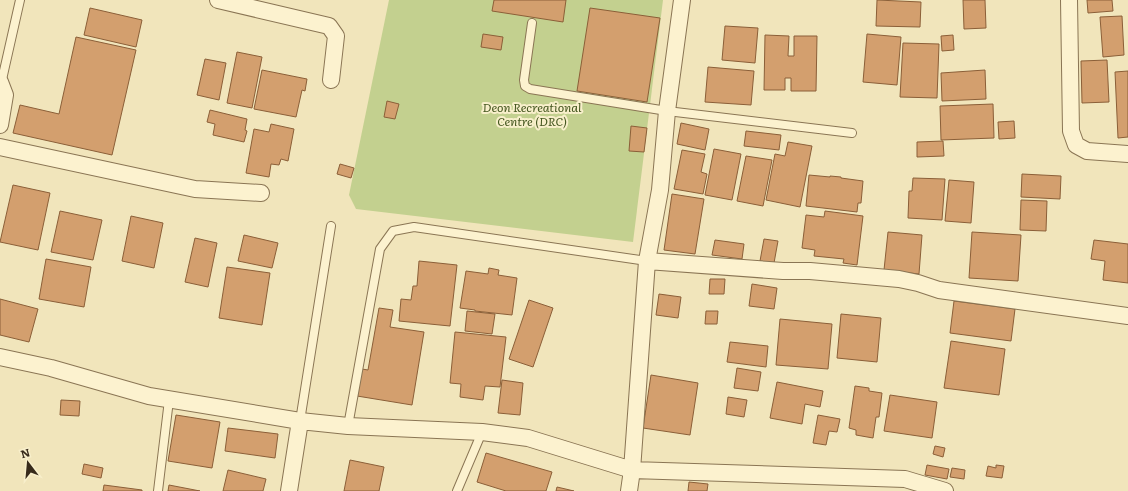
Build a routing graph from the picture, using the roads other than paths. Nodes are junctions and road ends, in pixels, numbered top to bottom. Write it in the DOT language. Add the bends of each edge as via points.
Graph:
graph roads {
  1 [pos="20,0"];
  2 [pos="218,0"];
  3 [pos="682,0"];
  4 [pos="1068,0"];
  5 [pos="532,23"];
  6 [pos="331,80"];
  7 [pos="1,83"];
  8 [pos="667,111"];
  9 [pos="0,125"];
  10 [pos="852,133"];
  11 [pos="0,147"];
  12 [pos="1128,154"];
  13 [pos="261,193"];
  14 [pos="331,226"];
  15 [pos="647,261"];
  16 [pos="1128,316"];
  17 [pos="0,357"];
  18 [pos="169,400"];
  19 [pos="300,421"];
  20 [pos="348,426"];
  21 [pos="482,432"];
  22 [pos="632,470"];
  23 [pos="903,485"];
  24 [pos="158,491"];
  25 [pos="288,491"];
  26 [pos="457,491"];
  27 [pos="629,491"];
  28 [pos="946,491"];
  1 -- 7 [label="lane"];
  2 -- 6 [label="street" via="329,26 336,36"];
  3 -- 8 [label="street"];
  4 -- 12 [label="street" via="1071,132 1076,145 1087,151"];
  5 -- 8 [label="lane" via="525,86 530,89"];
  7 -- 9 [label="street" via="5,95"];
  8 -- 10 [label="lane"];
  8 -- 15 [label="street" via="660,190"];
  11 -- 13 [label="street" via="195,189"];
  14 -- 19 [label="lane"];
  15 -- 16 [label="street" via="899,279 939,290"];
  15 -- 20 [label="lane" via="414,227 394,232 380,249"];
  15 -- 22 [label="street"];
  17 -- 18 [label="street"];
  18 -- 19 [label="street"];
  18 -- 24 [label="lane"];
  19 -- 20 [label="street"];
  19 -- 25 [label="street"];
  20 -- 21 [label="street"];
  21 -- 22 [label="street" via="528,438"];
  21 -- 26 [label="lane"];
  22 -- 23 [label="street"];
  22 -- 27 [label="street"];
  23 -- 28 [label="street"];
}
